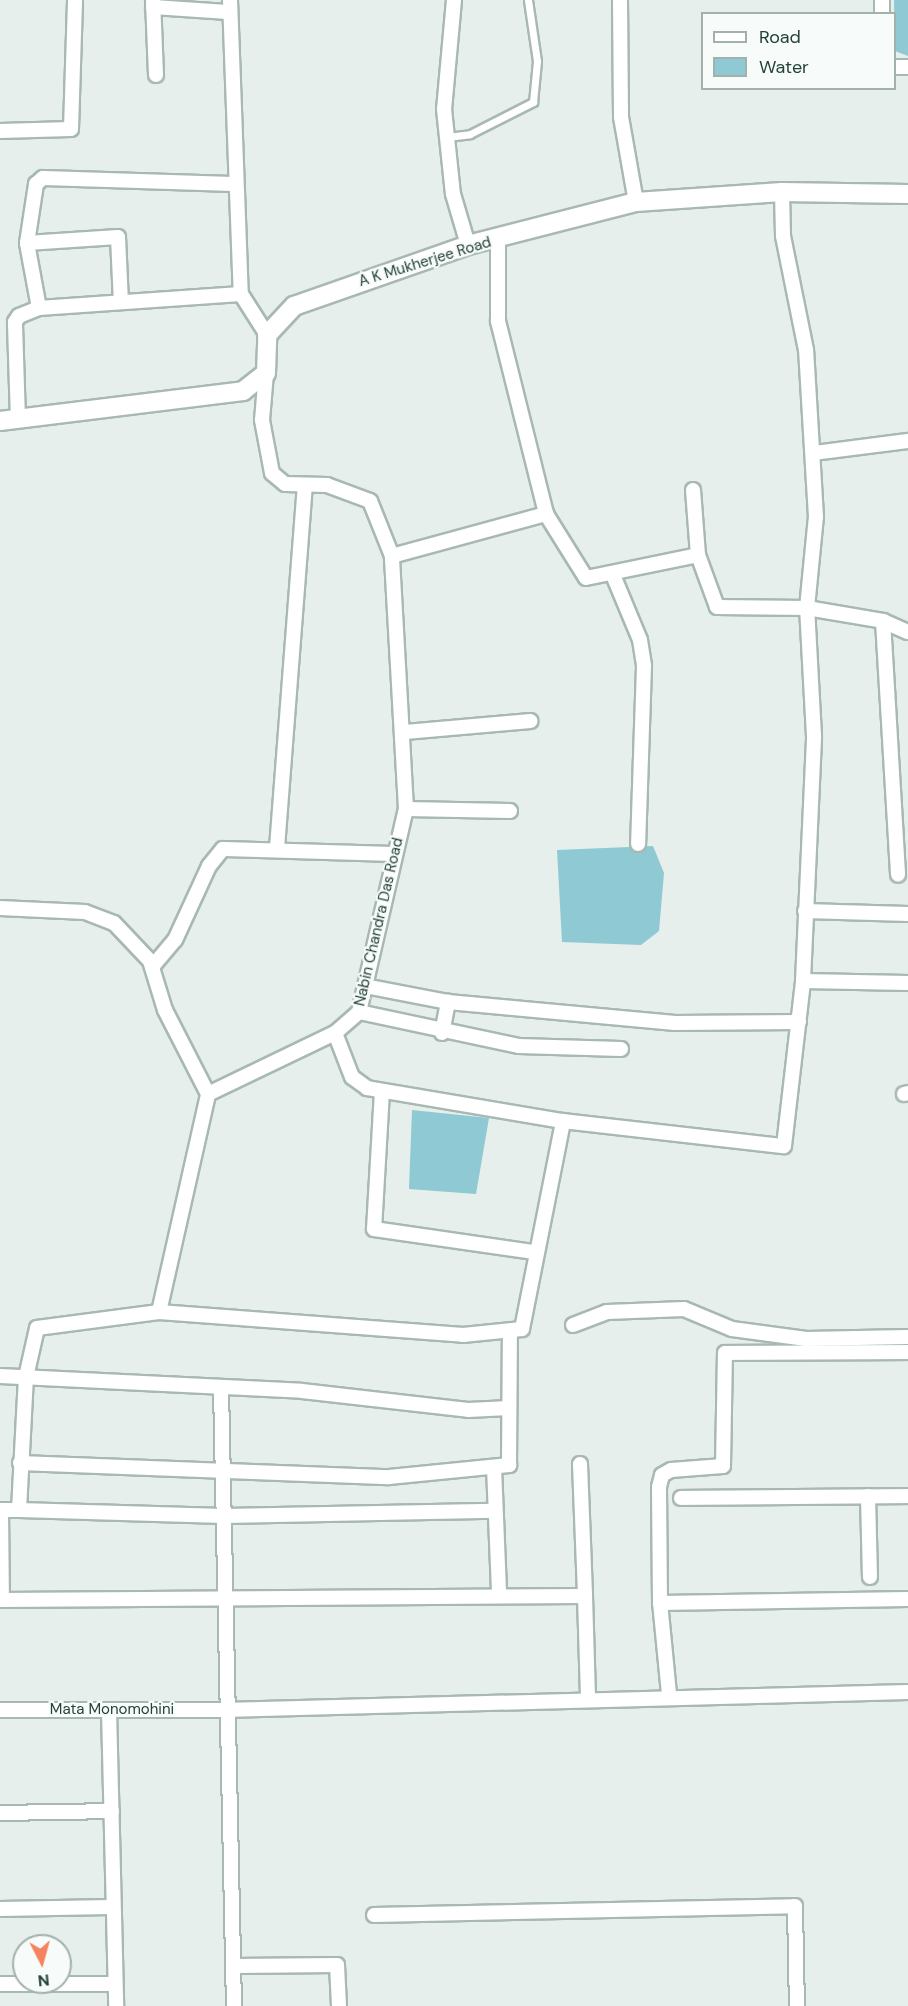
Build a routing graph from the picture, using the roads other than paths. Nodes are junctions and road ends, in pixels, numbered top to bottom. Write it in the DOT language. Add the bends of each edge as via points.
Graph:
graph roads {
  1 [pos="75,0"];
  2 [pos="454,0"];
  3 [pos="528,0"];
  4 [pos="620,0"];
  5 [pos="153,3"];
  6 [pos="229,6"];
  7 [pos="156,75"];
  8 [pos="0,131"];
  9 [pos="447,137"];
  10 [pos="234,184"];
  11 [pos="782,192"];
  12 [pos="908,194"];
  13 [pos="636,202"];
  14 [pos="498,239"];
  15 [pos="27,243"];
  16 [pos="468,245"];
  17 [pos="241,294"];
  18 [pos="122,302"];
  19 [pos="39,308"];
  20 [pos="267,334"];
  21 [pos="266,373"];
  22 [pos="9,421"];
  23 [pos="908,441"];
  24 [pos="814,453"];
  25 [pos="305,488"];
  26 [pos="693,490"];
  27 [pos="546,514"];
  28 [pos="698,555"];
  29 [pos="392,556"];
  30 [pos="613,575"];
  31 [pos="807,608"];
  32 [pos="883,621"];
  33 [pos="908,632"];
  34 [pos="531,721"];
  35 [pos="405,732"];
  36 [pos="406,809"];
  37 [pos="510,811"];
  38 [pos="638,844"];
  39 [pos="278,848"];
  40 [pos="395,854"];
  41 [pos="898,875"];
  42 [pos="0,908"];
  43 [pos="805,911"];
  44 [pos="908,914"];
  45 [pos="152,967"];
  46 [pos="803,981"];
  47 [pos="908,983"];
  48 [pos="365,987"];
  49 [pos="448,1002"];
  50 [pos="359,1012"];
  51 [pos="799,1022"];
  52 [pos="335,1033"];
  53 [pos="442,1033"];
  54 [pos="621,1048"];
  55 [pos="382,1091"];
  56 [pos="208,1095"];
  57 [pos="562,1120"];
  58 [pos="534,1252"];
  59 [pos="159,1312"];
  60 [pos="573,1325"];
  61 [pos="510,1331"];
  62 [pos="908,1337"];
  63 [pos="908,1352"];
  64 [pos="0,1376"];
  65 [pos="26,1377"];
  66 [pos="221,1387"];
  67 [pos="509,1408"];
  68 [pos="20,1463"];
  69 [pos="580,1464"];
  70 [pos="494,1467"];
  71 [pos="222,1474"];
  72 [pos="868,1496"];
  73 [pos="908,1496"];
  74 [pos="681,1498"];
  75 [pos="1,1510"];
  76 [pos="19,1510"];
  77 [pos="495,1511"];
  78 [pos="224,1516"];
  79 [pos="870,1577"];
  80 [pos="499,1594"];
  81 [pos="585,1596"];
  82 [pos="226,1598"];
  83 [pos="908,1599"];
  84 [pos="1,1600"];
  85 [pos="660,1603"];
  86 [pos="908,1692"];
  87 [pos="669,1694"];
  88 [pos="588,1697"];
  89 [pos="0,1710"];
  90 [pos="109,1710"];
  91 [pos="224,1710"];
  92 [pos="112,1810"];
  93 [pos="0,1813"];
  94 [pos="111,1907"];
  95 [pos="0,1910"];
  96 [pos="374,1916"];
  97 [pos="235,1966"];
  98 [pos="0,1984"];
  99 [pos="115,1984"];
  100 [pos="116,2006"];
  101 [pos="234,2006"];
  102 [pos="339,2006"];
  103 [pos="796,2006"];
  1 -- 8 [label="street" via="71,129"];
  2 -- 9 [label="street" via="444,109"];
  3 -- 9 [label="lane" via="537,61 533,102 471,134"];
  4 -- 13 [label="street" via="621,117"];
  5 -- 6 [label="street"];
  5 -- 7 [label="street"];
  6 -- 10 [label="street"];
  9 -- 16 [label="street" via="453,194"];
  10 -- 15 [label="street" via="43,178 36,184"];
  10 -- 17 [label="street"];
  11 -- 12 [label="street, A K Mukherjee Road"];
  11 -- 13 [label="street, A K Mukherjee Road"];
  11 -- 24 [label="street" via="783,236 806,350"];
  13 -- 14 [label="street, A K Mukherjee Road"];
  14 -- 16 [label="street, A K Mukherjee Road"];
  14 -- 27 [label="street" via="498,321"];
  15 -- 18 [label="street" via="118,237"];
  15 -- 19 [label="street"];
  16 -- 20 [label="street, A K Mukherjee Road" via="294,306"];
  17 -- 18 [label="street"];
  17 -- 20 [label="street"];
  18 -- 19 [label="street"];
  19 -- 22 [label="street" via="15,322"];
  20 -- 21 [label="street"];
  21 -- 22 [label="street" via="243,391"];
  21 -- 25 [label="street, Nabin Chandra Das Road" via="262,420 272,474 285,484"];
  23 -- 24 [label="street"];
  24 -- 31 [label="street" via="816,517"];
  25 -- 29 [label="street, Nabin Chandra Das Road" via="327,485 370,501"];
  25 -- 39 [label="street"];
  26 -- 28 [label="street"];
  27 -- 29 [label="street"];
  27 -- 30 [label="street" via="586,578"];
  28 -- 30 [label="street"];
  28 -- 31 [label="street" via="717,607"];
  29 -- 35 [label="street, Nabin Chandra Das Road"];
  30 -- 38 [label="street" via="636,631 644,666"];
  31 -- 32 [label="street"];
  31 -- 43 [label="street" via="813,736"];
  32 -- 33 [label="street"];
  32 -- 41 [label="street"];
  34 -- 35 [label="street"];
  35 -- 36 [label="street, Nabin Chandra Das Road"];
  36 -- 37 [label="street"];
  36 -- 40 [label="street, Nabin Chandra Das Road"];
  39 -- 40 [label="street"];
  39 -- 45 [label="street" via="223,849 209,866 175,940"];
  40 -- 48 [label="street, Nabin Chandra Das Road"];
  42 -- 45 [label="street" via="85,912 114,923"];
  43 -- 44 [label="street"];
  43 -- 46 [label="street"];
  45 -- 56 [label="street" via="165,1010"];
  46 -- 47 [label="street"];
  46 -- 51 [label="street"];
  48 -- 49 [label="street"];
  48 -- 50 [label="street, Nabin Chandra Das Road"];
  49 -- 51 [label="street" via="675,1023"];
  49 -- 53 [label="street"];
  50 -- 52 [label="street, Nabin Chandra Das Road"];
  50 -- 53 [label="street"];
  51 -- 57 [label="street" via="784,1146"];
  52 -- 55 [label="street" via="352,1077"];
  52 -- 56 [label="street, Nabin Chandra Das Road"];
  53 -- 54 [label="street" via="519,1046"];
  55 -- 57 [label="street"];
  55 -- 58 [label="street" via="374,1229"];
  56 -- 59 [label="street"];
  57 -- 58 [label="street"];
  58 -- 61 [label="street" via="522,1329"];
  59 -- 61 [label="street" via="326,1328 464,1335"];
  59 -- 65 [label="street" via="37,1328"];
  60 -- 62 [label="street" via="607,1312 684,1309 732,1329 806,1339"];
  61 -- 67 [label="street"];
  63 -- 85 [label="street" via="725,1353 723,1466 671,1470 661,1480"];
  64 -- 65 [label="street"];
  65 -- 66 [label="street"];
  65 -- 68 [label="street"];
  66 -- 67 [label="street" via="302,1391 468,1410"];
  66 -- 71 [label="street"];
  67 -- 70 [label="street" via="508,1465"];
  68 -- 71 [label="street"];
  68 -- 76 [label="street"];
  69 -- 81 [label="street"];
  70 -- 71 [label="street" via="389,1477"];
  70 -- 77 [label="street"];
  71 -- 78 [label="street"];
  72 -- 73 [label="street"];
  72 -- 74 [label="street"];
  72 -- 79 [label="street"];
  75 -- 76 [label="street"];
  75 -- 84 [label="street"];
  76 -- 78 [label="street"];
  77 -- 78 [label="street"];
  77 -- 80 [label="street"];
  78 -- 82 [label="street"];
  80 -- 81 [label="street"];
  80 -- 82 [label="street"];
  81 -- 88 [label="street"];
  82 -- 84 [label="street"];
  82 -- 91 [label="street"];
  83 -- 85 [label="street"];
  85 -- 87 [label="street"];
  86 -- 87 [label="street, Mata Monomohini"];
  87 -- 88 [label="street, Mata Monomohini"];
  88 -- 91 [label="street, Mata Monomohini"];
  89 -- 90 [label="street, Mata Monomohini"];
  90 -- 91 [label="street, Mata Monomohini"];
  90 -- 92 [label="street"];
  91 -- 97 [label="street"];
  92 -- 93 [label="street"];
  92 -- 94 [label="street"];
  94 -- 95 [label="street"];
  94 -- 99 [label="street"];
  96 -- 103 [label="street" via="795,1906"];
  97 -- 101 [label="street"];
  97 -- 102 [label="street" via="337,1965"];
  98 -- 99 [label="street"];
  99 -- 100 [label="street"];
}
